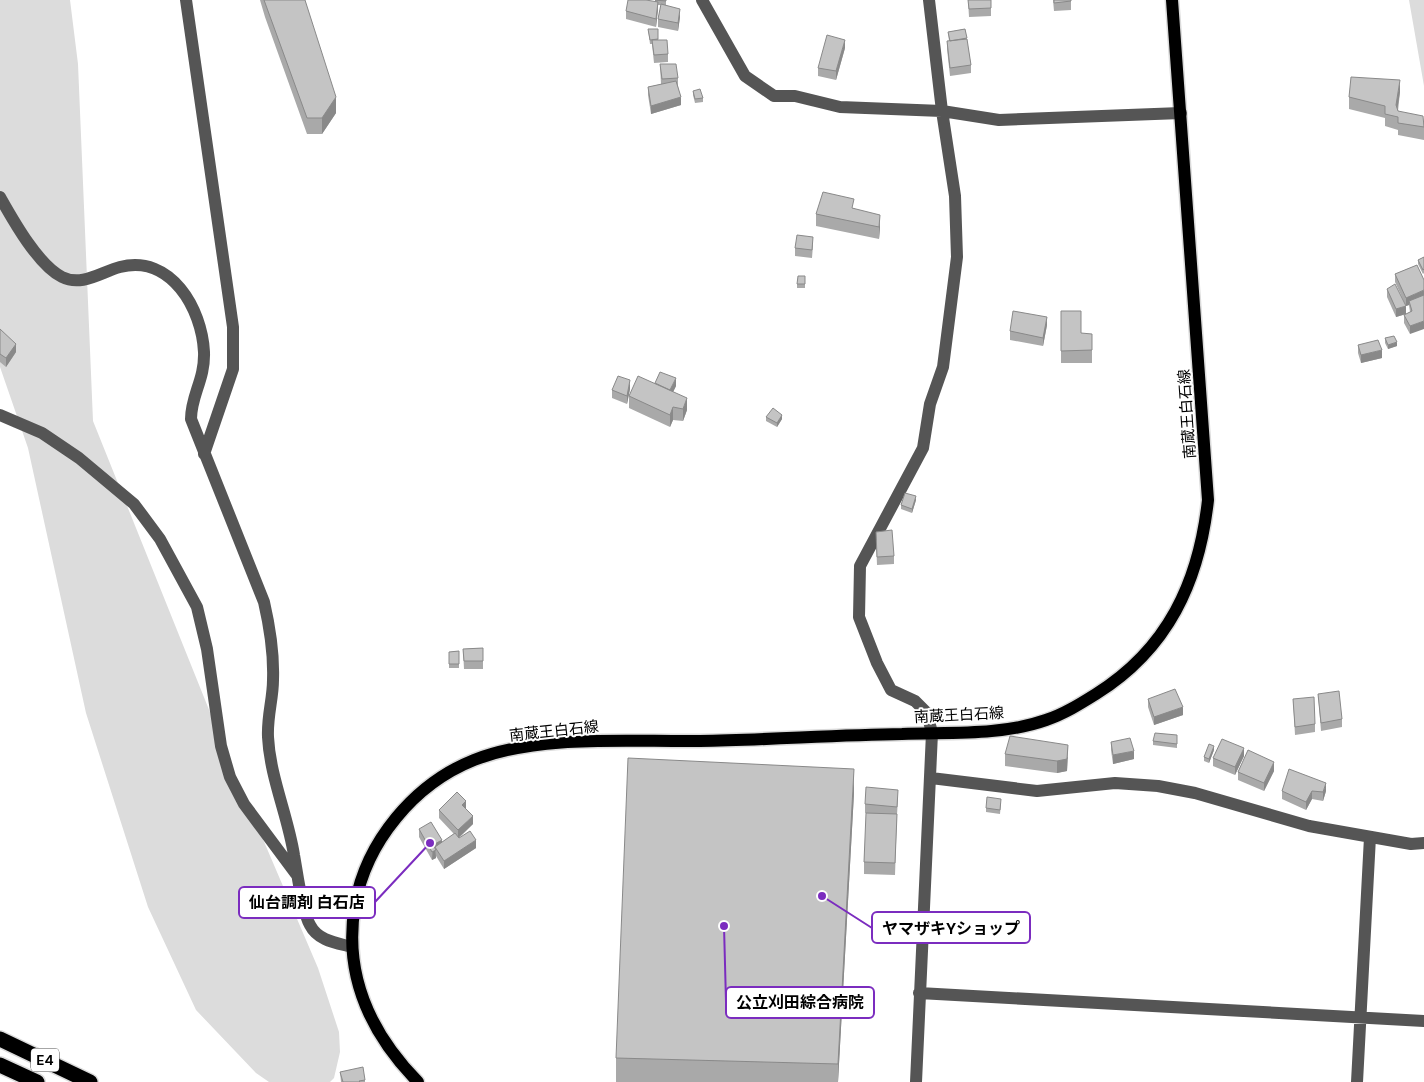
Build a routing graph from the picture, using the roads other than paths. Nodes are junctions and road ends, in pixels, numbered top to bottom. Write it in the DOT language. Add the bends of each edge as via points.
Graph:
graph roads {
  1 [pos="186,0"];
  2 [pos="702,0"];
  3 [pos="930,0"];
  4 [pos="1172,0"];
  5 [pos="942,111"];
  6 [pos="1181,114"];
  7 [pos="0,196"];
  8 [pos="0,415"];
  9 [pos="204,454"];
  10 [pos="932,733"];
  11 [pos="931,778"];
  12 [pos="1370,837"];
  13 [pos="1424,843"];
  14 [pos="297,876"];
  15 [pos="352,947"];
  16 [pos="919,993"];
  17 [pos="1360,1016"];
  18 [pos="1424,1021"];
  19 [pos="0,1039"];
  20 [pos="0,1065"];
  21 [pos="37,1082"];
  22 [pos="90,1082"];
  23 [pos="418,1082"];
  24 [pos="916,1082"];
  25 [pos="1357,1082"];
  1 -- 9 [label="street" via="233,327 234,354 229,382"];
  2 -- 5 [label="street" via="745,76 774,96 795,96 840,107"];
  3 -- 5 [label="street"];
  4 -- 6 [label="main road, 南蔵王白石線"];
  5 -- 6 [label="street" via="999,120"];
  5 -- 10 [label="street" via="954,196 956,257 943,367 930,404 923,448 860,566 859,608 859,617 891,690 915,701 927,713"];
  6 -- 10 [label="main road, 南蔵王白石線" via="1208,500 1202,548 1186,593 1169,624 1141,658 1104,689 1071,710 1015,728"];
  7 -- 9 [label="street" via="29,243 62,277 84,280 120,267 142,267 168,275 183,290 195,316 204,351 204,370 191,407 191,419"];
  8 -- 14 [label="street" via="42,433 79,458 134,504 160,538 197,607 207,649 221,746 230,777 244,804"];
  9 -- 14 [label="street" via="267,617 274,683 269,709 270,750"];
  10 -- 11 [label="street"];
  10 -- 15 [label="main road, 南蔵王白石線" via="585,743 524,748 475,760 421,792 389,827 368,864 358,892"];
  11 -- 12 [label="street" via="1037,790 1115,783 1158,786 1195,792 1308,826"];
  11 -- 16 [label="street"];
  12 -- 13 [label="street"];
  12 -- 17 [label="street"];
  14 -- 15 [label="street" via="310,926 326,941"];
  15 -- 23 [label="main road, 南蔵王白石線" via="361,995 376,1030 396,1059"];
  16 -- 17 [label="street"];
  16 -- 24 [label="street"];
  17 -- 18 [label="street"];
  17 -- 25 [label="street"];
  19 -- 22 [label="highway, E4"];
  20 -- 21 [label="highway, E4"];
}
